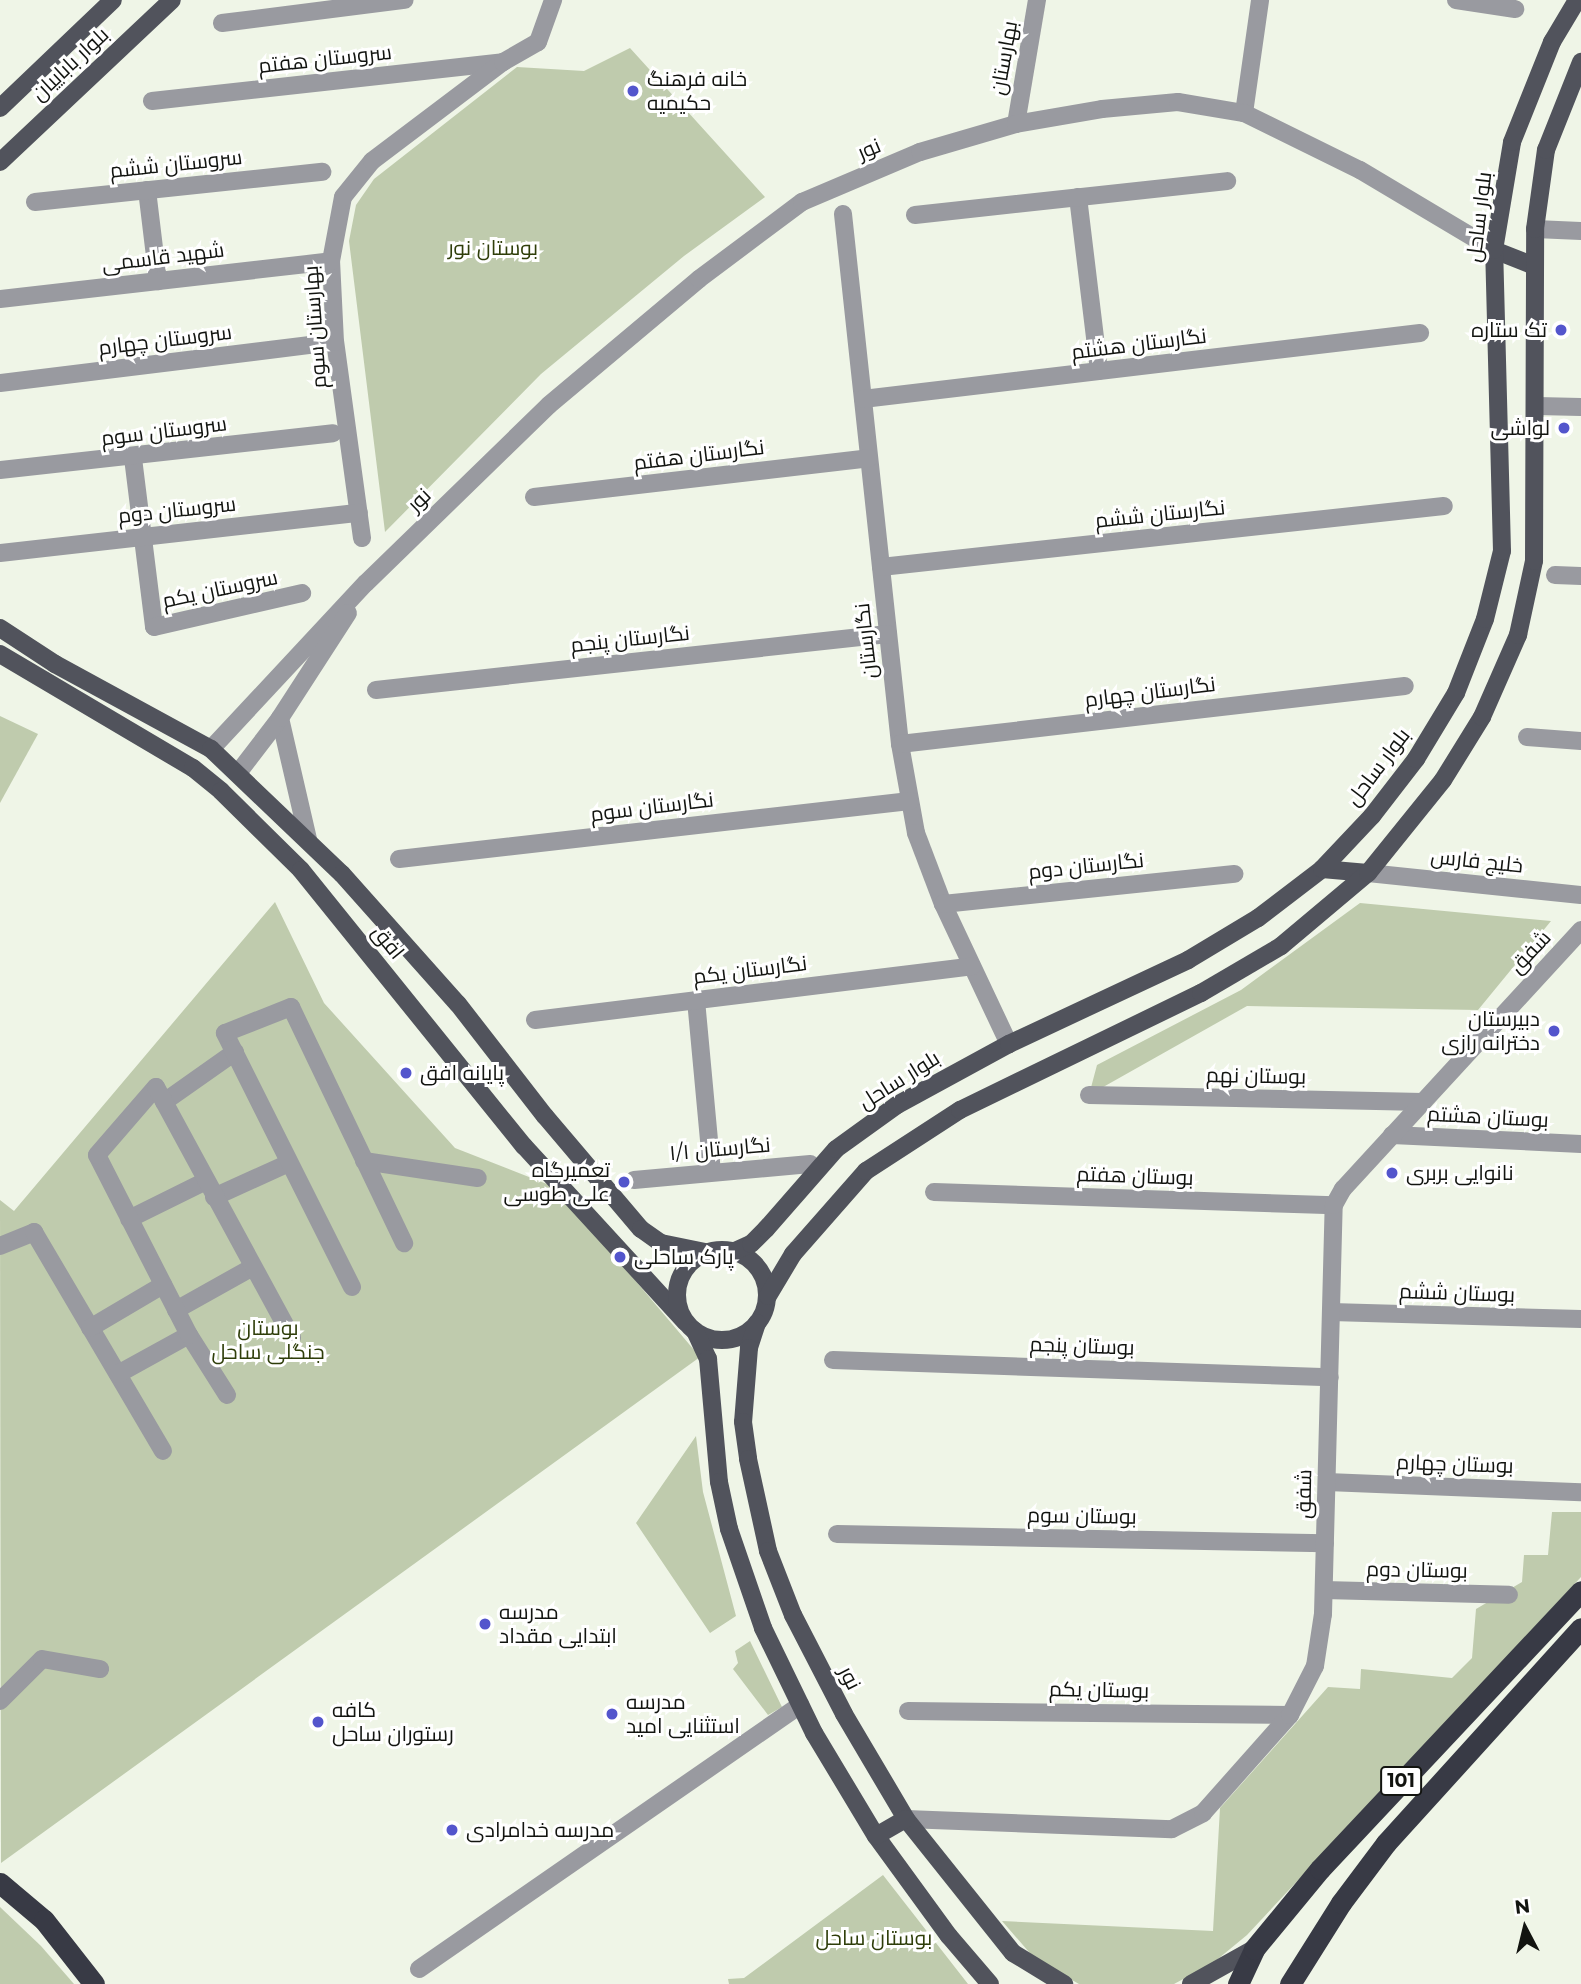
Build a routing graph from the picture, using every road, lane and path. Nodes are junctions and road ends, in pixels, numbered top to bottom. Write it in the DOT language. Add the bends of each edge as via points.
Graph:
graph roads {
  1 [pos="113,0"];
  2 [pos="405,0"];
  3 [pos="553,0"];
  4 [pos="1037,0"];
  5 [pos="1260,0"];
  6 [pos="1457,0"];
  7 [pos="1577,0"];
  8 [pos="159,4"];
  9 [pos="1516,9"];
  10 [pos="222,23"];
  11 [pos="503,62"];
  12 [pos="1581,62"];
  13 [pos="152,101"];
  14 [pos="0,107"];
  15 [pos="1244,113"];
  16 [pos="1016,124"];
  17 [pos="0,162"];
  18 [pos="322,172"];
  19 [pos="1227,181"];
  20 [pos="147,190"];
  21 [pos="1078,197"];
  22 [pos="35,202"];
  23 [pos="843,214"];
  24 [pos="915,215"];
  25 [pos="1535,229"];
  26 [pos="1581,231"];
  27 [pos="1494,250"];
  28 [pos="331,261"];
  29 [pos="1532,265"];
  30 [pos="158,281"];
  31 [pos="0,299"];
  32 [pos="1420,333"];
  33 [pos="335,342"];
  34 [pos="1099,372"];
  35 [pos="0,383"];
  36 [pos="863,399"];
  37 [pos="1537,406"];
  38 [pos="1581,407"];
  39 [pos="333,433"];
  40 [pos="133,458"];
  41 [pos="869,458"];
  42 [pos="0,470"];
  43 [pos="534,497"];
  44 [pos="1444,506"];
  45 [pos="359,513"];
  46 [pos="141,536"];
  47 [pos="362,538"];
  48 [pos="0,553"];
  49 [pos="881,566"];
  50 [pos="1555,575"];
  51 [pos="1581,576"];
  52 [pos="366,583"];
  53 [pos="302,593"];
  54 [pos="0,628"];
  55 [pos="888,634"];
  56 [pos="0,654"];
  57 [pos="1405,686"];
  58 [pos="376,690"];
  59 [pos="280,719"];
  60 [pos="1527,737"];
  61 [pos="1581,740"];
  62 [pos="900,744"];
  63 [pos="211,749"];
  64 [pos="193,768"];
  65 [pos="238,772"];
  66 [pos="221,791"];
  67 [pos="911,801"];
  68 [pos="308,839"];
  69 [pos="399,859"];
  70 [pos="1322,869"];
  71 [pos="1368,873"];
  72 [pos="1234,874"];
  73 [pos="1581,895"];
  74 [pos="943,904"];
  75 [pos="1581,930"];
  76 [pos="972,966"];
  77 [pos="696,1000"];
  78 [pos="534,1020"];
  79 [pos="1009,1044"];
  80 [pos="235,1052"];
  81 [pos="1089,1095"];
  82 [pos="164,1102"];
  83 [pos="1423,1102"];
  84 [pos="1392,1135"];
  85 [pos="1581,1144"];
  86 [pos="365,1161"];
  87 [pos="289,1163"];
  88 [pos="810,1164"];
  89 [pos="712,1171"];
  90 [pos="478,1178"];
  91 [pos="634,1180"];
  92 [pos="210,1189"];
  93 [pos="934,1192"];
  94 [pos="1334,1205"];
  95 [pos="129,1219"];
  96 [pos="404,1243"];
  97 [pos="0,1246"];
  98 [pos="735,1251"];
  99 [pos="705,1252"];
  100 [pos="253,1267"];
  101 [pos="163,1285"];
  102 [pos="352,1287"];
  103 [pos="768,1296"];
  104 [pos="176,1310"];
  105 [pos="1331,1312"];
  106 [pos="1581,1319"];
  107 [pos="757,1324"];
  108 [pos="690,1327"];
  109 [pos="90,1328"];
  110 [pos="189,1335"];
  111 [pos="292,1338"];
  112 [pos="833,1360"];
  113 [pos="118,1374"];
  114 [pos="1329,1377"];
  115 [pos="227,1395"];
  116 [pos="163,1451"];
  117 [pos="1327,1482"];
  118 [pos="1581,1492"];
  119 [pos="837,1534"];
  120 [pos="1325,1543"];
  121 [pos="1324,1590"];
  122 [pos="1581,1591"];
  123 [pos="1509,1595"];
  124 [pos="1581,1628"];
  125 [pos="100,1669"];
  126 [pos="0,1701"];
  127 [pos="800,1705"];
  128 [pos="908,1711"];
  129 [pos="1290,1715"];
  130 [pos="906,1819"];
  131 [pos="876,1836"];
  132 [pos="0,1883"];
  133 [pos="1254,1949"];
  134 [pos="74,1952"];
  135 [pos="1013,1953"];
  136 [pos="419,1969"];
  137 [pos="94,1984"];
  138 [pos="108,1984"];
  139 [pos="990,1984"];
  140 [pos="1047,1984"];
  141 [pos="1064,1984"];
  142 [pos="1191,1984"];
  143 [pos="1226,1984"];
  144 [pos="1238,1984"];
  145 [pos="1290,1984"];
  1 -- 14 [label="main road, بلوار باباییان"];
  2 -- 10 [label="street"];
  3 -- 11 [label="street, بهارستان سوم" via="538,42"];
  4 -- 16 [label="street, بهارستان"];
  5 -- 15 [label="street"];
  6 -- 9 [label="street"];
  7 -- 27 [label="main road, بلوار ساحل" via="1552,42 1511,142"];
  8 -- 17 [label="main road, بلوار باباییان"];
  11 -- 13 [label="street, سروستان هفتم"];
  11 -- 28 [label="street, بهارستان سوم" via="355,178 343,197"];
  12 -- 25 [label="main road" via="1546,150"];
  15 -- 16 [label="street, نور" via="1178,102"];
  15 -- 27 [label="street, نور" via="1360,170"];
  16 -- 52 [label="street, نور" via="920,152 802,202 699,279 549,405"];
  18 -- 20 [label="street, سروستان ششم"];
  19 -- 21 [label="street"];
  20 -- 22 [label="street, سروستان ششم"];
  20 -- 30 [label="street"];
  21 -- 24 [label="street"];
  21 -- 34 [label="street"];
  23 -- 36 [label="street, نگارستان"];
  25 -- 26 [label="street"];
  25 -- 29 [label="main road"];
  27 -- 29 [label="main road"];
  27 -- 70 [label="main road, بلوار ساحل" via="1502,551 1485,620 1456,693 1416,759 1372,816"];
  28 -- 30 [label="street, شهید قاسمی"];
  28 -- 33 [label="street, بهارستان سوم"];
  29 -- 37 [label="main road"];
  30 -- 31 [label="street, شهید قاسمی"];
  32 -- 34 [label="street, نگارستان هشتم"];
  33 -- 35 [label="street, سروستان چهارم"];
  33 -- 45 [label="street, بهارستان سوم"];
  34 -- 36 [label="street, نگارستان هشتم"];
  36 -- 41 [label="street, نگارستان"];
  37 -- 38 [label="street"];
  37 -- 71 [label="main road" via="1534,561 1518,635 1482,717 1443,780"];
  39 -- 40 [label="street, سروستان سوم"];
  40 -- 42 [label="street, سروستان سوم"];
  40 -- 46 [label="street"];
  41 -- 43 [label="street, نگارستان هفتم"];
  41 -- 49 [label="street, نگارستان"];
  44 -- 49 [label="street, نگارستان ششم"];
  45 -- 46 [label="street, سروستان دوم"];
  45 -- 47 [label="street, بهارستان سوم"];
  46 -- 48 [label="street, سروستان دوم"];
  46 -- 53 [label="street, سروستان یکم" via="154,627"];
  49 -- 55 [label="street, نگارستان"];
  50 -- 51 [label="street"];
  52 -- 59 [label="street"];
  52 -- 63 [label="street"];
  54 -- 63 [label="main road, افق" via="55,664"];
  55 -- 58 [label="street, نگارستان پنجم"];
  55 -- 62 [label="street, نگارستان"];
  56 -- 64 [label="main road, افق"];
  57 -- 62 [label="street, نگارستان چهارم"];
  59 -- 65 [label="street"];
  59 -- 68 [label="street"];
  60 -- 61 [label="street"];
  62 -- 67 [label="street, نگارستان"];
  63 -- 64 [label="main road"];
  63 -- 65 [label="main road, افق"];
  64 -- 66 [label="main road, افق"];
  65 -- 66 [label="main road"];
  65 -- 68 [label="main road, افق"];
  66 -- 108 [label="main road, افق" via="301,870 524,1146"];
  67 -- 69 [label="street, نگارستان سوم"];
  67 -- 74 [label="street, نگارستان" via="916,833"];
  68 -- 99 [label="main road, افق" via="458,1004 641,1228 661,1243"];
  70 -- 71 [label="main road"];
  70 -- 79 [label="main road, بلوار ساحل" via="1258,918 1188,960"];
  71 -- 73 [label="street, خلیج فارس"];
  71 -- 103 [label="main road" via="1269,953 1201,993 960,1110 866,1171 793,1254"];
  72 -- 74 [label="street, نگارستان دوم"];
  74 -- 76 [label="street, نگارستان"];
  75 -- 83 [label="street, شفق"];
  76 -- 77 [label="street, نگارستان یکم"];
  76 -- 79 [label="street, نگارستان"];
  77 -- 78 [label="street, نگارستان یکم"];
  77 -- 89 [label="street"];
  79 -- 98 [label="main road, بلوار ساحل" via="897,1105 836,1149 766,1229 751,1244"];
  80 -- 82 [label="street"];
  80 -- 86 [label="street" via="225,1033 291,1007"];
  80 -- 87 [label="street"];
  81 -- 83 [label="street, بوستان نهم"];
  82 -- 92 [label="street"];
  82 -- 95 [label="street" via="156,1087 97,1155"];
  83 -- 84 [label="street, شفق"];
  84 -- 85 [label="street, بوستان هشتم"];
  84 -- 94 [label="street, شفق"];
  86 -- 90 [label="street"];
  86 -- 96 [label="street"];
  87 -- 92 [label="street"];
  87 -- 102 [label="street"];
  88 -- 89 [label="street, نگارستان ۱/۱"];
  89 -- 91 [label="street, نگارستان ۱/۱"];
  92 -- 95 [label="street"];
  92 -- 100 [label="street"];
  93 -- 94 [label="street, بوستان هفتم"];
  94 -- 105 [label="street, شفق"];
  95 -- 101 [label="street"];
  97 -- 109 [label="street" via="34,1232"];
  98 -- 99 [label="main road"];
  98 -- 103 [label="main road" via="759,1268"];
  99 -- 108 [label="main road" via="692,1260 678,1283 679,1310"];
  100 -- 104 [label="street"];
  100 -- 111 [label="street"];
  101 -- 104 [label="street"];
  101 -- 109 [label="street"];
  103 -- 107 [label="main road"];
  104 -- 110 [label="street"];
  105 -- 106 [label="street, بوستان ششم"];
  105 -- 114 [label="street, شفق"];
  107 -- 108 [label="main road" via="734,1339 707,1338"];
  107 -- 130 [label="main road, نور" via="749,1348 743,1422 754,1500 768,1550 799,1628"];
  108 -- 127 [label="main road" via="708,1359 717,1470 729,1529 763,1628"];
  109 -- 113 [label="street"];
  110 -- 113 [label="street"];
  110 -- 115 [label="street"];
  112 -- 114 [label="street, بوستان پنجم"];
  113 -- 116 [label="street"];
  114 -- 117 [label="street, شفق"];
  117 -- 118 [label="street, بوستان چهارم"];
  117 -- 120 [label="street, شفق"];
  119 -- 120 [label="street, بوستان سوم"];
  120 -- 121 [label="street, شفق"];
  121 -- 123 [label="street, بوستان دوم"];
  121 -- 129 [label="street, شفق" via="1315,1666"];
  122 -- 133 [label="highway, 101" via="1411,1769"];
  124 -- 145 [label="highway, 101" via="1385,1843 1340,1903"];
  125 -- 126 [label="street" via="42,1659"];
  127 -- 131 [label="main road"];
  127 -- 136 [label="street"];
  128 -- 129 [label="street, بوستان یکم"];
  129 -- 130 [label="street, شفق" via="1203,1813 1172,1829"];
  130 -- 131 [label="main road"];
  130 -- 135 [label="main road, نور"];
  131 -- 139 [label="main road" via="948,1936"];
  132 -- 134 [label="highway"];
  133 -- 142 [label="main road"];
  133 -- 143 [label="highway"];
  133 -- 144 [label="highway, 101"];
  134 -- 137 [label="highway"];
  134 -- 138 [label="highway"];
  135 -- 140 [label="main road"];
  135 -- 141 [label="main road, نور"];
}
